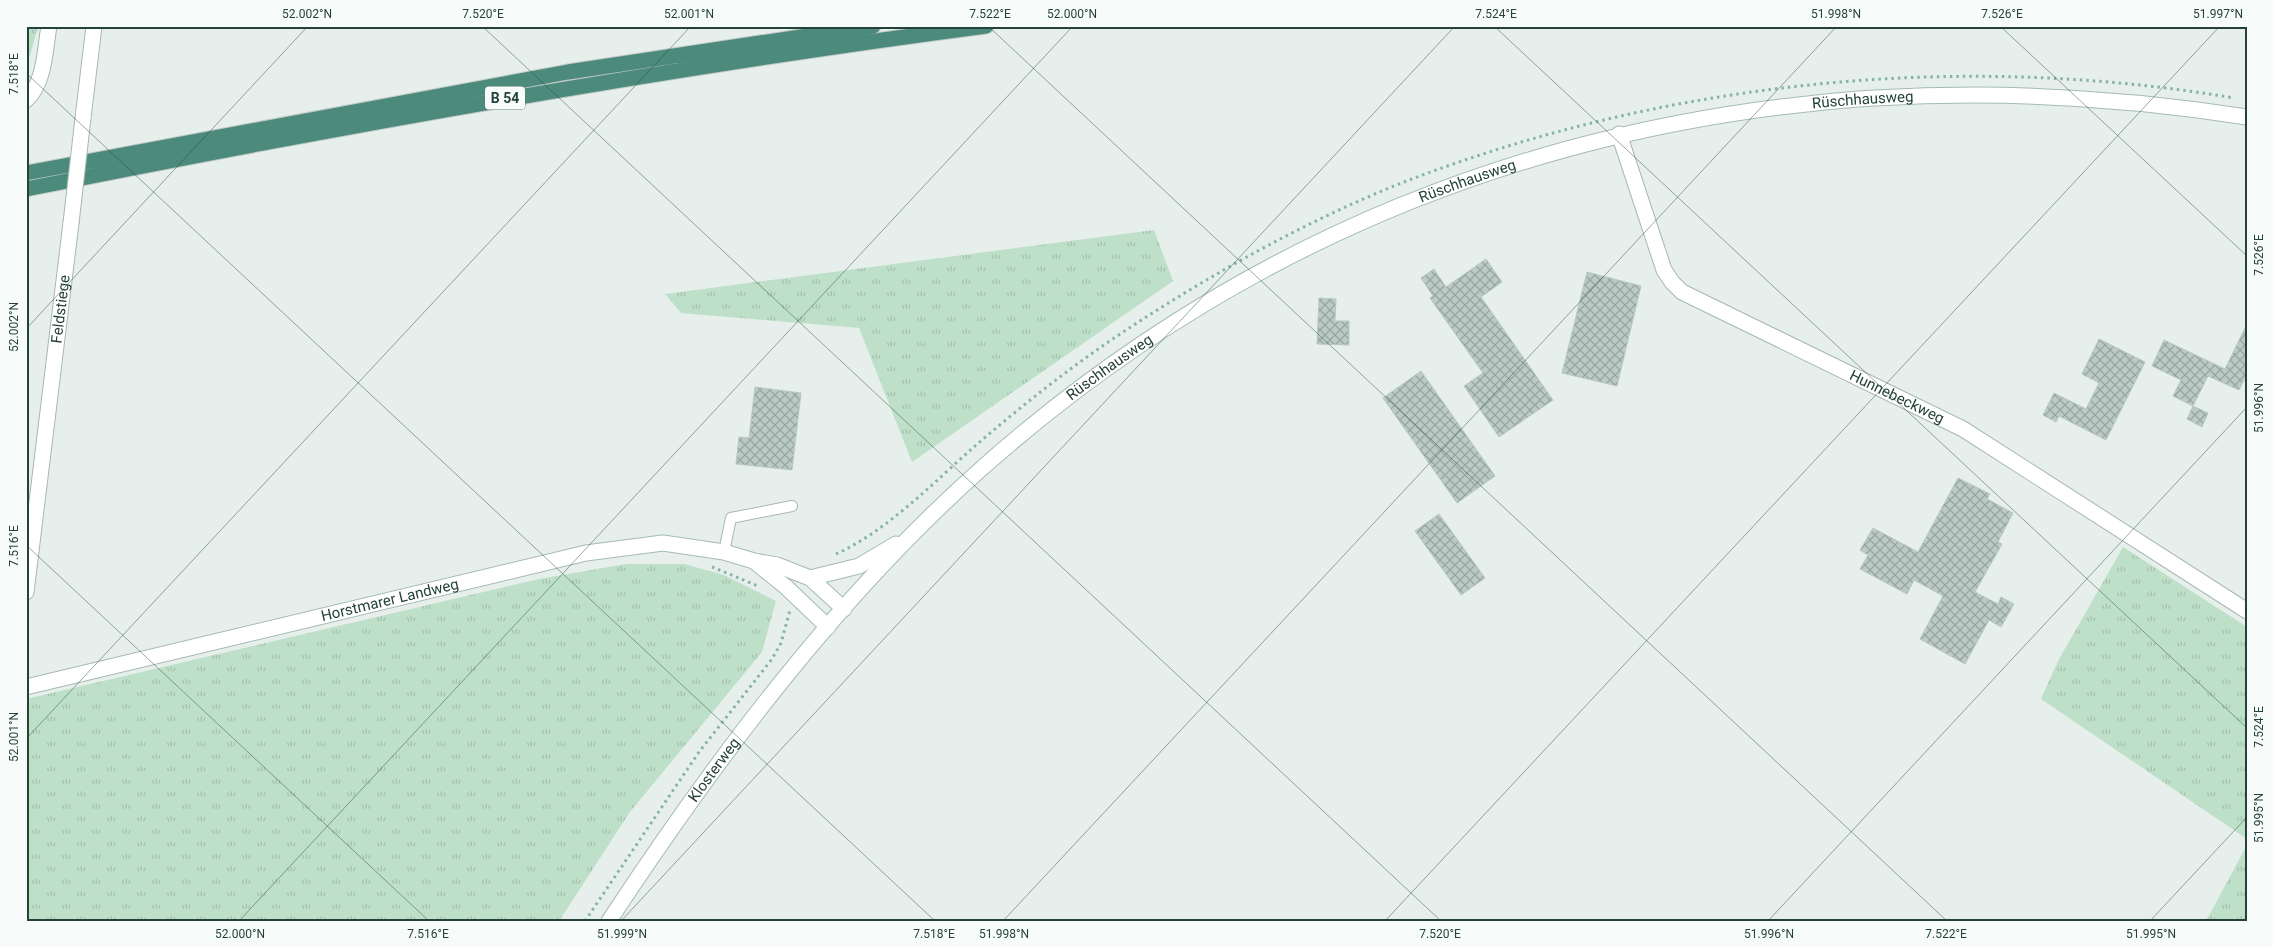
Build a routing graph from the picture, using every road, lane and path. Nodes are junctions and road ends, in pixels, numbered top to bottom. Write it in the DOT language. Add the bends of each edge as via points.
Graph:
graph roads {
  1 [pos="49,26"];
  2 [pos="94,26"];
  3 [pos="873,26"];
  4 [pos="986,26"];
  5 [pos="26,100"];
  6 [pos="2247,117"];
  7 [pos="1619,134"];
  8 [pos="26,173"];
  9 [pos="26,189"];
  10 [pos="792,506"];
  11 [pos="921,527"];
  12 [pos="724,552"];
  13 [pos="754,561"];
  14 [pos="706,565"];
  15 [pos="810,578"];
  16 [pos="760,586"];
  17 [pos="26,592"];
  18 [pos="783,603"];
  19 [pos="844,609"];
  20 [pos="2247,611"];
  21 [pos="828,627"];
  22 [pos="26,687"];
  23 [pos="585,921"];
  24 [pos="609,921"];
  1 -- 5 [label="main road" via="40,77"];
  2 -- 17 [label="main road, Feldstiege, bridge"];
  3 -- 8 [label="highway, B 54" via="568,72"];
  4 -- 9 [label="highway, B 54" via="729,62 497,100"];
  6 -- 7 [label="main road, Rüschhausweg" via="2109,100 1941,94 1757,109"];
  7 -- 11 [label="main road, Rüschhausweg" via="1554,152 1423,197 1331,237 1214,299 1100,374 1020,436"];
  7 -- 20 [label="main road, Hunnebeckweg" via="1662,263 1672,282 1682,292 1962,429"];
  10 -- 12 [label="lane" via="731,518"];
  11 -- 15 [label="main road" via="859,566"];
  11 -- 19 [label="main road, Rüschhausweg"];
  12 -- 13 [label="main road, Horstmarer Landweg"];
  12 -- 22 [label="main road, Horstmarer Landweg" via="664,543 586,553"];
  13 -- 15 [label="main road, Horstmarer Landweg" via="777,565"];
  13 -- 21 [label="main road, Horstmarer Landweg"];
  14 -- 16 [label="path"];
  15 -- 19 [label="main road, Horstmarer Landweg"];
  18 -- 23 [label="path" via="790,609 781,643 772,658 699,752"];
  19 -- 21 [label="main road, Rüschhausweg"];
  21 -- 24 [label="main road, Klosterweg" via="722,759"];
}
